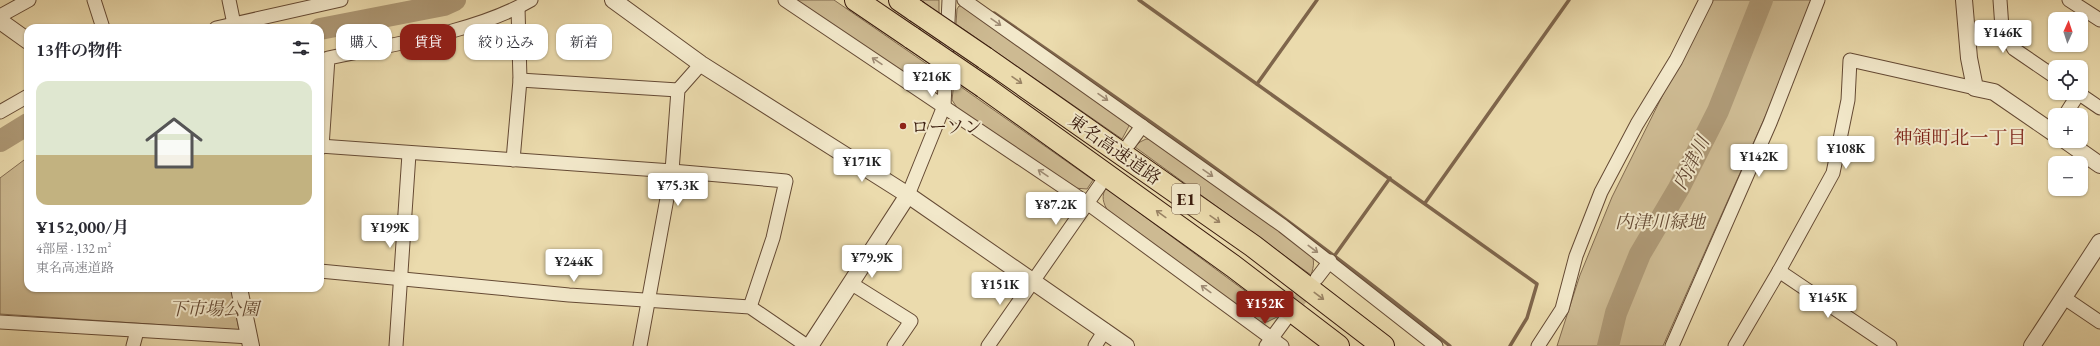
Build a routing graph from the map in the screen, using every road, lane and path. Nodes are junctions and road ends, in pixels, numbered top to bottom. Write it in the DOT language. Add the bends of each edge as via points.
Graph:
graph roads {
  1 [pos="29,0"];
  2 [pos="94,0"];
  3 [pos="229,0"];
  4 [pos="341,0"];
  5 [pos="531,0"];
  6 [pos="613,0"];
  7 [pos="785,0"];
  8 [pos="856,0"];
  9 [pos="949,0"];
  10 [pos="964,0"];
  11 [pos="1706,0"];
  12 [pos="1818,0"];
  13 [pos="1964,0"];
  14 [pos="2000,0"];
  15 [pos="2070,0"];
  16 [pos="908,5"];
  17 [pos="518,8"];
  18 [pos="0,16"];
  19 [pos="2100,20"];
  20 [pos="0,21"];
  21 [pos="102,24"];
  22 [pos="238,24"];
  23 [pos="242,24"];
  24 [pos="24,38"];
  25 [pos="701,64"];
  26 [pos="2048,72"];
  27 [pos="520,80"];
  28 [pos="1975,88"];
  29 [pos="678,90"];
  30 [pos="24,98"];
  31 [pos="2088,99"];
  32 [pos="944,106"];
  33 [pos="324,108"];
  34 [pos="2100,108"];
  35 [pos="0,112"];
  36 [pos="1142,126"];
  37 [pos="2048,128"];
  38 [pos="1129,144"];
  39 [pos="324,146"];
  40 [pos="2077,148"];
  41 [pos="409,154"];
  42 [pos="513,160"];
  43 [pos="2100,164"];
  44 [pos="672,171"];
  45 [pos="1100,185"];
  46 [pos="908,195"];
  47 [pos="1087,203"];
  48 [pos="2100,242"];
  49 [pos="1330,261"];
  50 [pos="324,271"];
  51 [pos="1779,271"];
  52 [pos="400,278"];
  53 [pos="1317,278"];
  54 [pos="1032,281"];
  55 [pos="852,284"];
  56 [pos="240,292"];
  57 [pos="2063,297"];
  58 [pos="648,302"];
  59 [pos="750,307"];
  60 [pos="1285,320"];
  61 [pos="0,322"];
  62 [pos="2100,322"];
  63 [pos="1105,330"];
  64 [pos="137,331"];
  65 [pos="251,341"];
  66 [pos="1268,342"];
  67 [pos="133,346"];
  68 [pos="396,346"];
  69 [pos="640,346"];
  70 [pos="809,346"];
  71 [pos="894,346"];
  72 [pos="988,346"];
  73 [pos="1095,346"];
  74 [pos="1126,346"];
  75 [pos="1282,346"];
  76 [pos="1338,346"];
  77 [pos="1383,346"];
  78 [pos="1436,346"];
  79 [pos="1538,346"];
  80 [pos="1672,346"];
  81 [pos="1735,346"];
  82 [pos="1890,346"];
  83 [pos="2032,346"];
  1 -- 18 [label="street"];
  2 -- 21 [label="street"];
  3 -- 22 [label="street"];
  4 -- 23 [label="street"];
  5 -- 17 [label="street"];
  6 -- 25 [label="street"];
  32 -- 7 [label="street, one-way"];
  76 -- 8 [label="highway, 東名高速道路 / E1, one-way, bridge" via="1226,261 984,87"];
  9 -- 32 [label="street"];
  10 -- 36 [label="street, one-way"];
  11 -- 79 [label="street" via="1676,60 1637,124 1601,192 1576,256 1562,309"];
  12 -- 80 [label="street" via="1770,123"];
  13 -- 28 [label="street" via="1969,58"];
  14 -- 26 [label="street" via="2002,28 2014,49"];
  15 -- 19 [label="street"];
  16 -- 77 [label="highway, 東名高速道路 / E1, one-way, bridge" via="1253,246"];
  17 -- 27 [label="street"];
  17 -- 33 [label="street" via="458,29 328,58"];
  20 -- 24 [label="street"];
  25 -- 29 [label="street"];
  25 -- 46 [label="street"];
  27 -- 29 [label="street"];
  27 -- 42 [label="street"];
  28 -- 37 [label="street" via="1994,92"];
  28 -- 51 [label="street" via="1850,60 1848,100 1833,173"];
  29 -- 44 [label="street"];
  30 -- 35 [label="street"];
  31 -- 34 [label="street"];
  32 -- 46 [label="street"];
  47 -- 32 [label="street, one-way"];
  36 -- 38 [label="street"];
  36 -- 49 [label="street, one-way"];
  39 -- 41 [label="street"];
  40 -- 43 [label="street"];
  41 -- 42 [label="street"];
  41 -- 52 [label="street"];
  42 -- 44 [label="street"];
  44 -- 58 [label="street"];
  44 -- 59 [label="street" via="786,181 773,238"];
  45 -- 47 [label="street"];
  46 -- 54 [label="street"];
  46 -- 55 [label="street"];
  47 -- 54 [label="street"];
  66 -- 47 [label="street, one-way"];
  48 -- 57 [label="street"];
  49 -- 53 [label="street"];
  49 -- 78 [label="street"];
  50 -- 52 [label="street"];
  51 -- 81 [label="street"];
  51 -- 82 [label="street"];
  52 -- 58 [label="street"];
  52 -- 68 [label="street"];
  54 -- 63 [label="street"];
  54 -- 72 [label="street"];
  55 -- 70 [label="street"];
  55 -- 71 [label="street" via="911,321"];
  56 -- 65 [label="street"];
  57 -- 62 [label="street"];
  57 -- 83 [label="street"];
  58 -- 59 [label="street"];
  58 -- 69 [label="street"];
  59 -- 70 [label="street"];
  60 -- 66 [label="street"];
  61 -- 64 [label="street"];
  63 -- 73 [label="street"];
  63 -- 74 [label="street"];
  64 -- 65 [label="street"];
  64 -- 67 [label="street"];
  66 -- 75 [label="street"];
}
